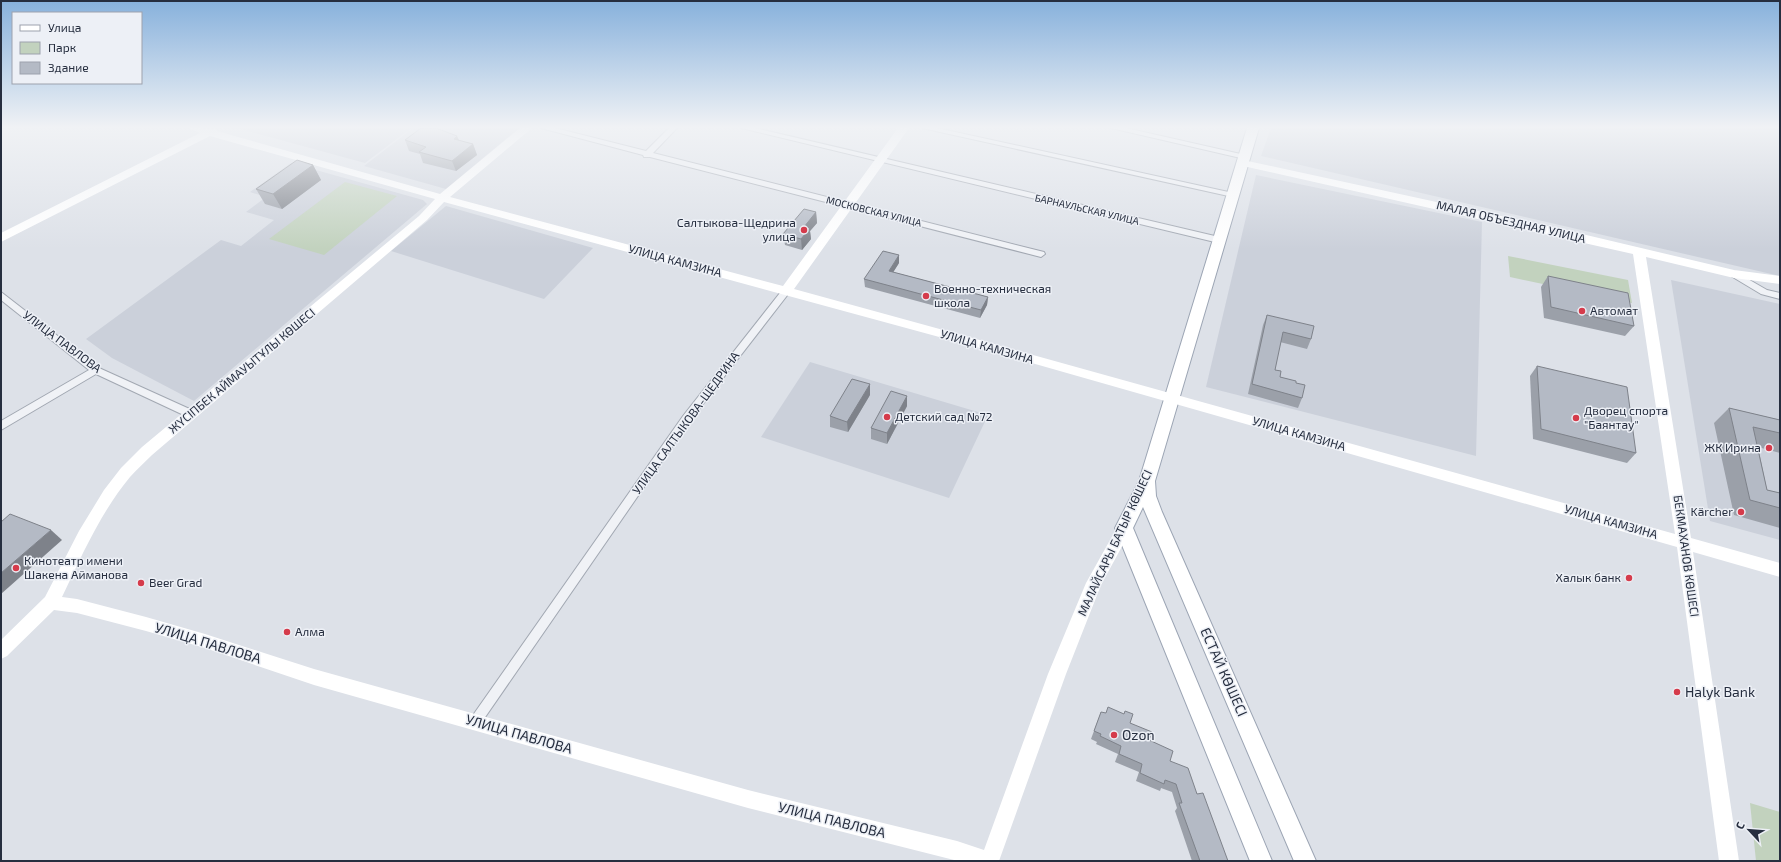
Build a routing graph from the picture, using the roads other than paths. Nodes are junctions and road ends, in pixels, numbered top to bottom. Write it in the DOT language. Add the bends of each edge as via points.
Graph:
graph roads {
  1 [pos="138,168"];
  2 [pos="342,168"];
  3 [pos="478,168"];
  4 [pos="704,168"];
  5 [pos="875,168"];
  6 [pos="916,168"];
  7 [pos="1110,168"];
  8 [pos="1241,168"];
  9 [pos="1279,168"];
  10 [pos="1233,195"];
  11 [pos="442,198"];
  12 [pos="849,204"];
  13 [pos="1,238"];
  14 [pos="1219,240"];
  15 [pos="1639,252"];
  16 [pos="1041,254"];
  17 [pos="1734,274"];
  18 [pos="1780,280"];
  19 [pos="786,291"];
  20 [pos="1,295"];
  21 [pos="1780,296"];
  22 [pos="96,370"];
  23 [pos="1171,398"];
  24 [pos="192,414"];
  25 [pos="1,426"];
  26 [pos="1147,482"];
  27 [pos="1124,528"];
  28 [pos="1684,543"];
  29 [pos="1780,570"];
  30 [pos="51,602"];
  31 [pos="1,651"];
  32 [pos="475,722"];
  33 [pos="989,861"];
  34 [pos="1261,861"];
  35 [pos="1305,861"];
  36 [pos="1729,861"];
  1 -- 13 [label="street"];
  2 -- 11 [label="street, УЛИЦА КАМЗИНА"];
  3 -- 11 [label="street, ЖҮСІПБЕК АЙМАУЫТҰЛЫ КӨШЕСІ"];
  4 -- 12 [label="street, МОСКОВСКАЯ УЛИЦА"];
  5 -- 12 [label="street, УЛИЦА САЛТЫКОВА-ЩЕДРИНА"];
  6 -- 14 [label="street, БАРНАУЛЬСКАЯ УЛИЦА"];
  7 -- 10 [label="street"];
  8 -- 10 [label="main road, МАЛАЙСАРЫ БАТЫР КӨШЕСІ"];
  9 -- 15 [label="street, МАЛАЯ ОБЪЕЗДНАЯ УЛИЦА"];
  10 -- 14 [label="main road, МАЛАЙСАРЫ БАТЫР КӨШЕСІ"];
  11 -- 19 [label="street, УЛИЦА КАМЗИНА"];
  11 -- 24 [label="street, ЖҮСІПБЕК АЙМАУЫТҰЛЫ КӨШЕСІ" via="423,218"];
  12 -- 16 [label="street, МОСКОВСКАЯ УЛИЦА"];
  12 -- 19 [label="street, УЛИЦА САЛТЫКОВА-ЩЕДРИНА"];
  14 -- 23 [label="main road, МАЛАЙСАРЫ БАТЫР КӨШЕСІ"];
  15 -- 17 [label="street, МАЛАЯ ОБЪЕЗДНАЯ УЛИЦА"];
  15 -- 28 [label="street, БЕКМАХАНОВ КӨШЕСІ"];
  17 -- 18 [label="street, МАЛАЯ ОБЪЕЗДНАЯ УЛИЦА"];
  17 -- 21 [label="street" via="1764,292"];
  19 -- 23 [label="street, УЛИЦА КАМЗИНА"];
  19 -- 32 [label="street, УЛИЦА САЛТЫКОВА-ЩЕДРИНА" via="686,419"];
  20 -- 22 [label="street, УЛИЦА ПАВЛОВА"];
  22 -- 24 [label="street, УЛИЦА ПАВЛОВА"];
  22 -- 25 [label="street"];
  23 -- 26 [label="main road, МАЛАЙСАРЫ БАТЫР КӨШЕСІ"];
  23 -- 28 [label="street, УЛИЦА КАМЗИНА"];
  24 -- 30 [label="street, ЖҮСІПБЕК АЙМАУЫТҰЛЫ КӨШЕСІ" via="147,451 109,494 84,534"];
  26 -- 27 [label="main road, МАЛАЙСАРЫ БАТЫР КӨШЕСІ"];
  26 -- 35 [label="main road, ЕСТАЙ КӨШЕСІ" via="1153,512"];
  27 -- 33 [label="street, МАЛАЙСАРЫ БАТЫР КӨШЕСІ" via="1094,584 1057,674"];
  27 -- 34 [label="main road"];
  28 -- 29 [label="street, УЛИЦА КАМЗИНА"];
  28 -- 36 [label="street, БЕКМАХАНОВ КӨШЕСІ"];
  30 -- 31 [label="street, ЖҮСІПБЕК АЙМАУЫТҰЛЫ КӨШЕСІ"];
  30 -- 32 [label="street, УЛИЦА ПАВЛОВА" via="146,624 314,677"];
  32 -- 33 [label="street, УЛИЦА ПАВЛОВА" via="748,799 957,850"];
}
